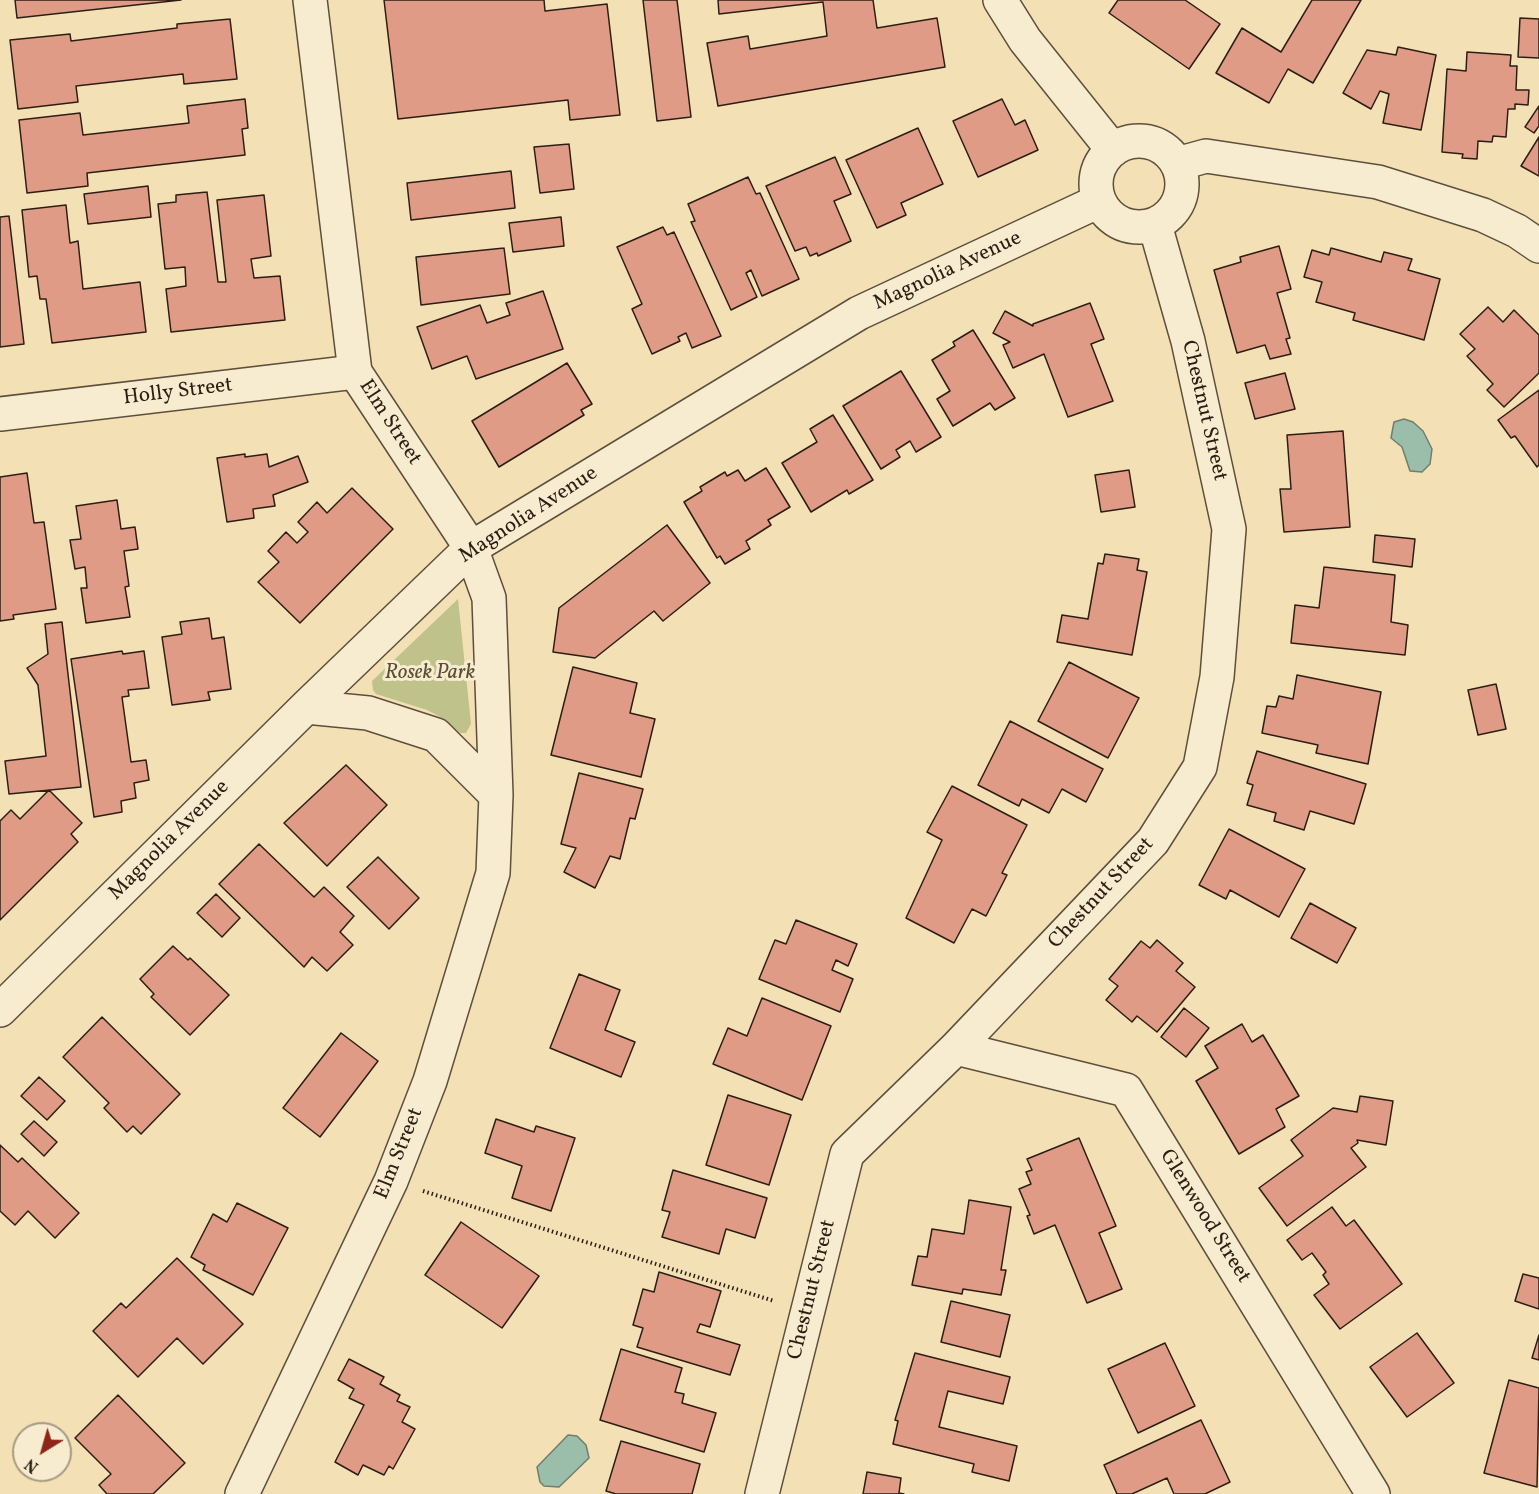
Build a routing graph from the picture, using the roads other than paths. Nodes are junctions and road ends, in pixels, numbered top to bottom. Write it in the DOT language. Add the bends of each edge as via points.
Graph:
graph roads {
  1 [pos="310,0"];
  2 [pos="1000,0"];
  3 [pos="1113,150"];
  4 [pos="1177,164"];
  5 [pos="1099,201"];
  6 [pos="1155,225"];
  7 [pos="1539,246"];
  8 [pos="355,372"];
  9 [pos="0,414"];
  10 [pos="471,548"];
  11 [pos="306,706"];
  12 [pos="496,795"];
  13 [pos="0,1010"];
  14 [pos="956,1048"];
  15 [pos="242,1494"];
  16 [pos="762,1494"];
  17 [pos="1373,1494"];
  1 -- 8 [label="street, Elm Street"];
  2 -- 3 [label="street" via="1025,40"];
  3 -- 4 [label="street" via="1140,141 1161,148"];
  3 -- 5 [label="street" via="1097,173"];
  4 -- 6 [label="street" via="1182,192 1177,206"];
  4 -- 7 [label="street" via="1206,156 1378,182 1483,215"];
  5 -- 6 [label="street" via="1112,218 1133,227"];
  5 -- 10 [label="street, Magnolia Avenue" via="859,313"];
  6 -- 14 [label="street, Chestnut Street" via="1188,341 1229,529 1216,678 1200,766 1154,841"];
  8 -- 9 [label="street, Holly Street"];
  8 -- 10 [label="street, Elm Street"];
  10 -- 11 [label="street, Magnolia Avenue"];
  10 -- 12 [label="street, Elm Street" via="489,598"];
  11 -- 12 [label="street" via="368,713 436,735"];
  11 -- 13 [label="street, Magnolia Avenue"];
  12 -- 15 [label="street, Elm Street" via="493,873 430,1081 391,1181"];
  14 -- 16 [label="street, Chestnut Street" via="847,1154"];
  14 -- 17 [label="street, Glenwood Street" via="1126,1090"];
}
